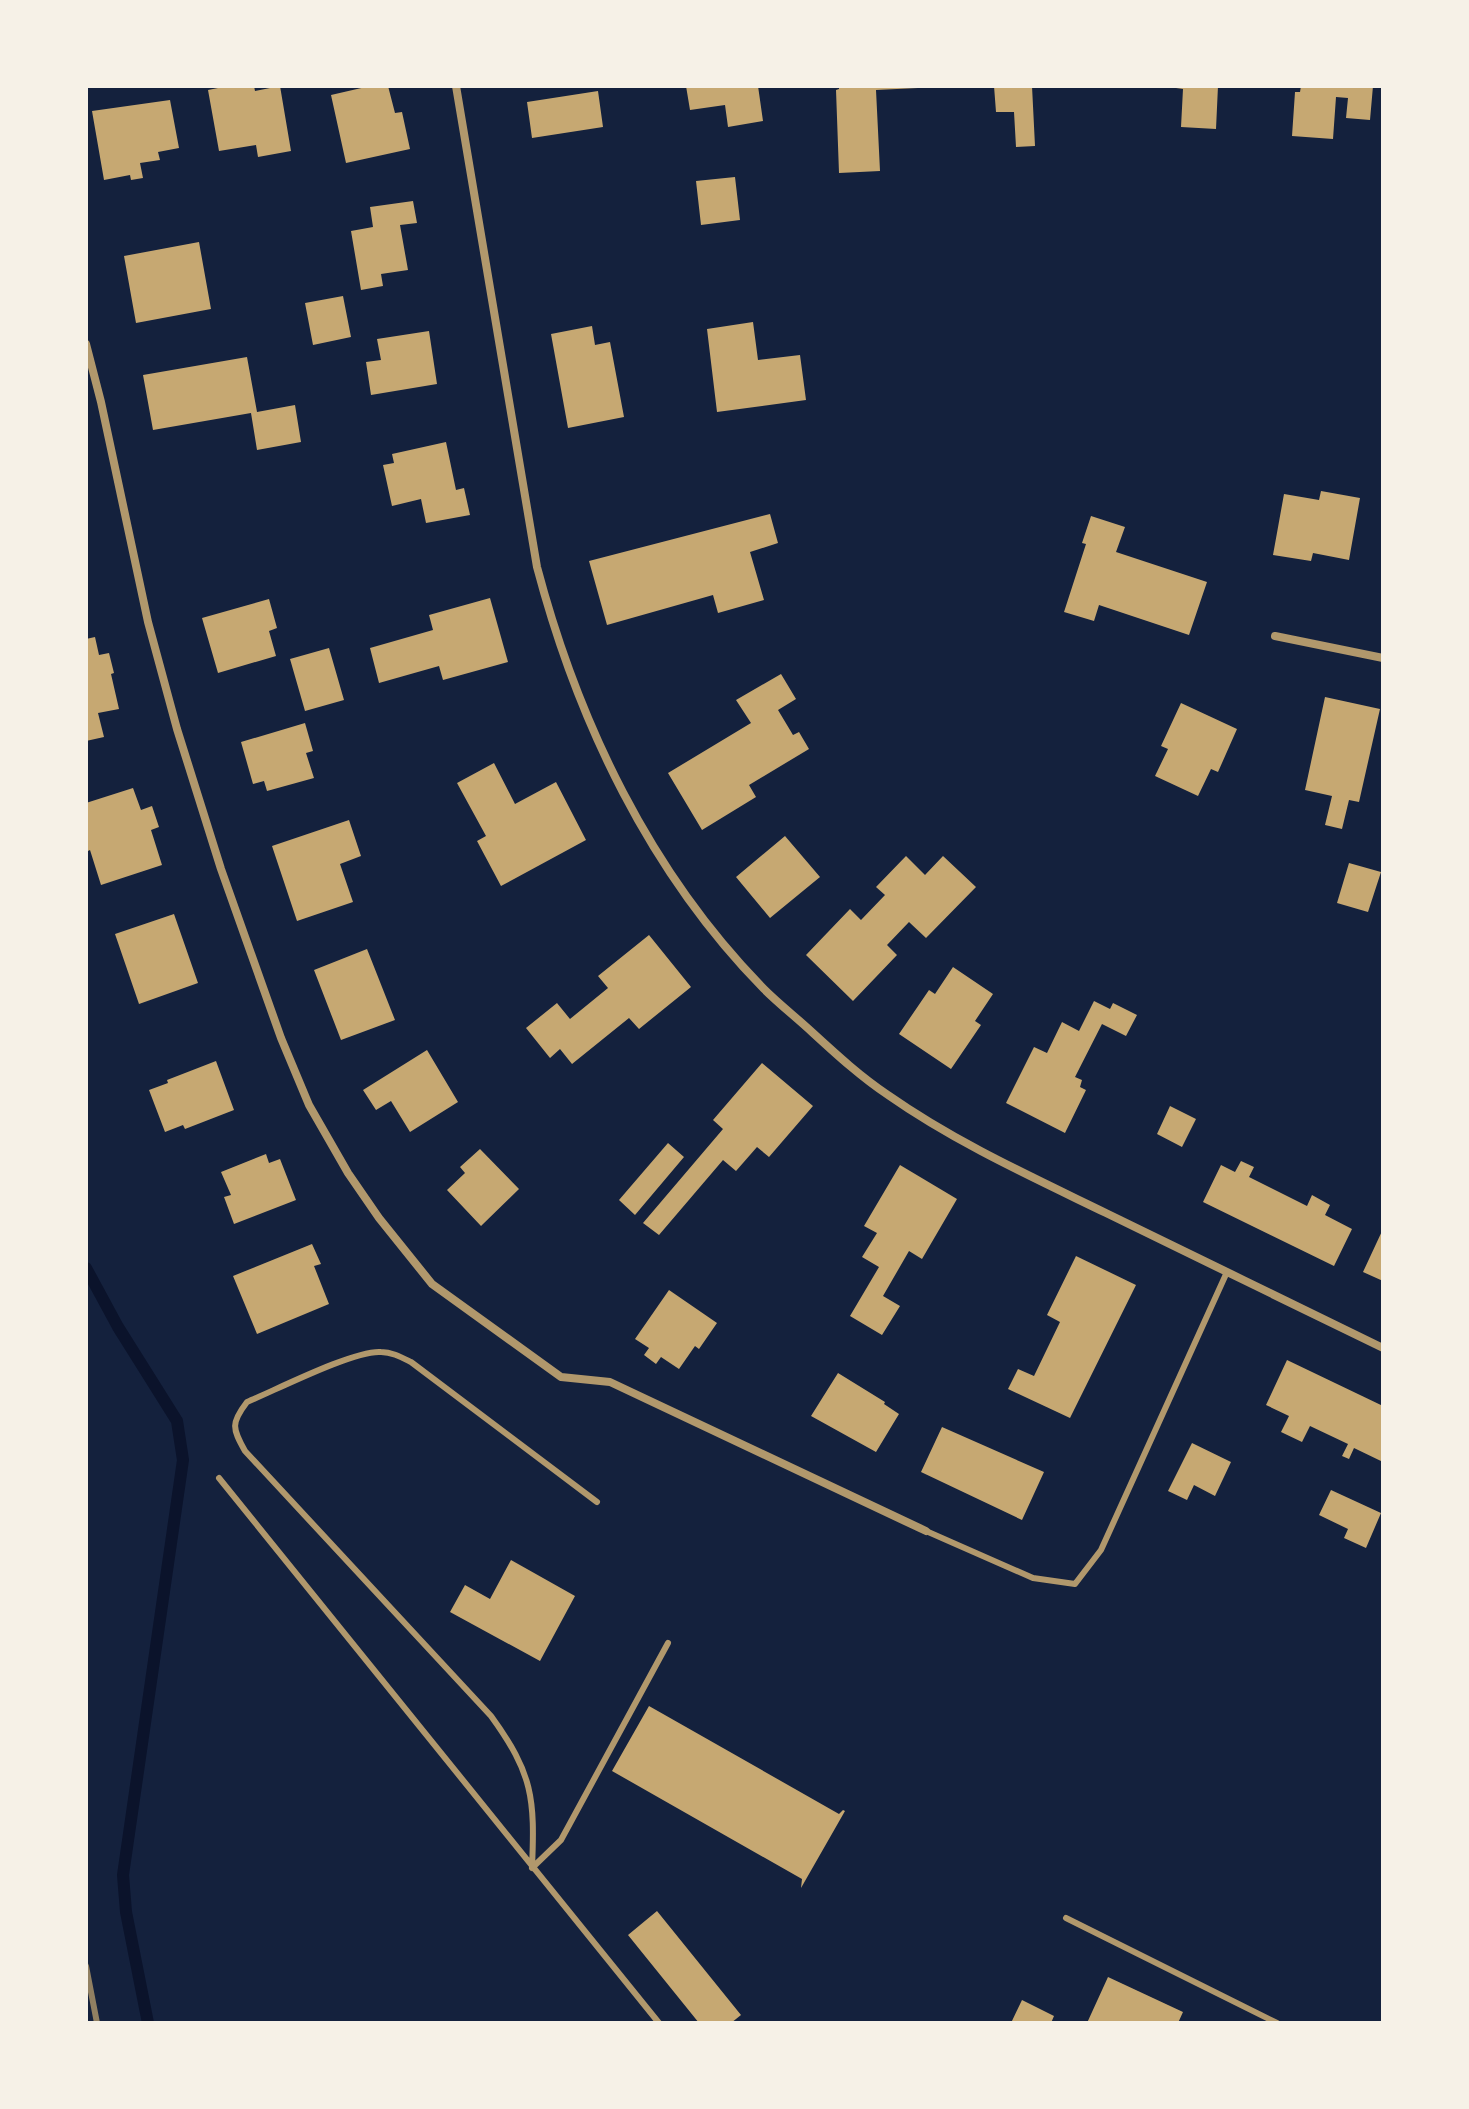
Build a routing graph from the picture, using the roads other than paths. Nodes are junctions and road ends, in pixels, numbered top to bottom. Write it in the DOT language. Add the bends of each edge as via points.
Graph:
graph roads {
  1 [pos="456,86"];
  2 [pos="86,344"];
  3 [pos="1275,636"];
  4 [pos="1383,658"];
  5 [pos="1227,1272"];
  6 [pos="1383,1348"];
  7 [pos="219,1478"];
  8 [pos="597,1502"];
  9 [pos="926,1531"];
  10 [pos="668,1643"];
  11 [pos="532,1868"];
  12 [pos="1066,1918"];
  13 [pos="659,2023"];
  14 [pos="1277,2023"];
  1 -- 5 [label="street" via="550,618 611,772 670,873 763,988 887,1095 1036,1179"];
  2 -- 9 [label="street" via="148,622 221,869 309,1105 379,1218 432,1284 561,1377 610,1382"];
  3 -- 4 [label="street"];
  5 -- 6 [label="street"];
  5 -- 9 [label="lane" via="1101,1550 1075,1584 1033,1578"];
  7 -- 11 [label="lane"];
  8 -- 11 [label="lane" via="396,1354 360,1354 247,1402 236,1416 234,1431 245,1451 510,1742 532,1793"];
  10 -- 11 [label="lane" via="561,1840"];
  11 -- 13 [label="lane"];
  12 -- 14 [label="lane"];
}
